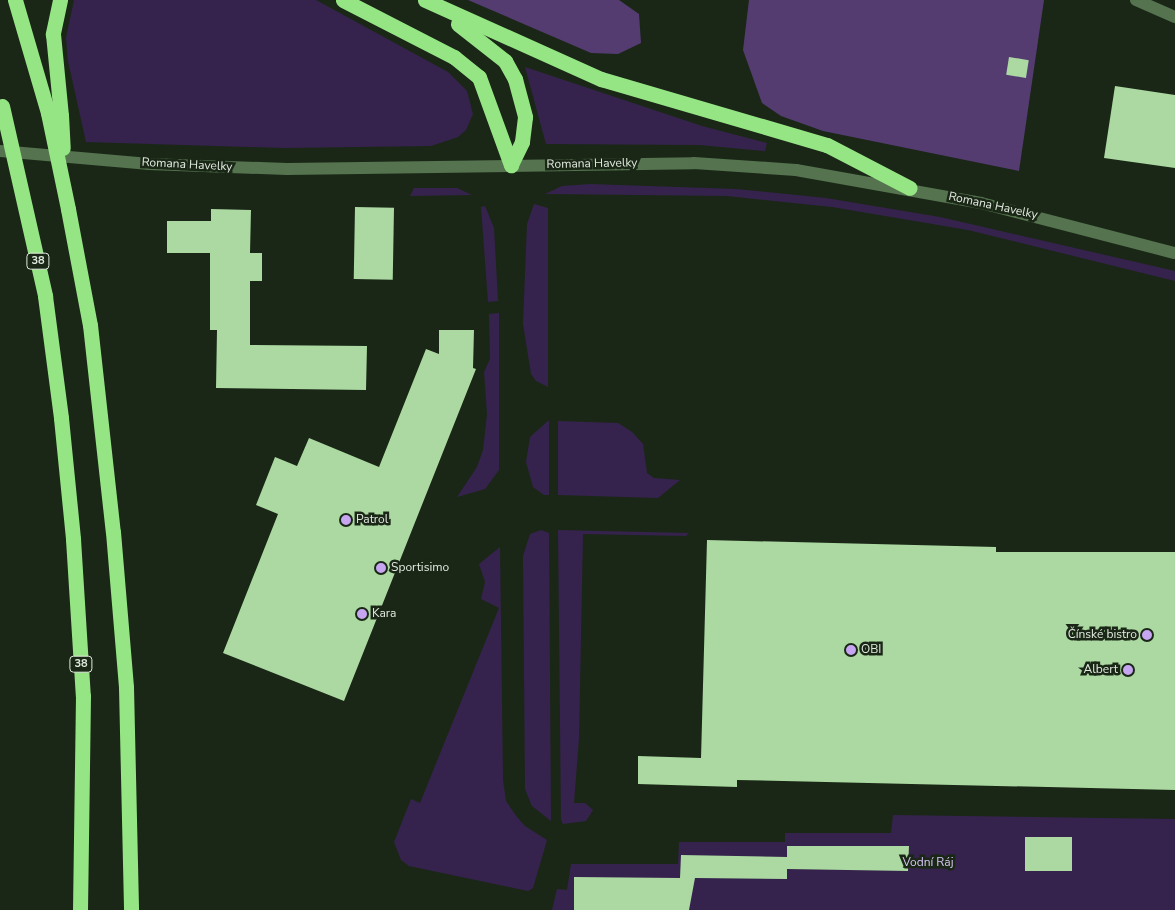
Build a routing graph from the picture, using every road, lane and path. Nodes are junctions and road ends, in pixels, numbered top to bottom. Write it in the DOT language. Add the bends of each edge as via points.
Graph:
graph roads {
  1 [pos="15,0"];
  2 [pos="60,0"];
  3 [pos="343,0"];
  4 [pos="1136,0"];
  5 [pos="426,1"];
  6 [pos="1175,18"];
  7 [pos="1,102"];
  8 [pos="54,114"];
  9 [pos="0,151"];
  10 [pos="512,165"];
  11 [pos="910,188"];
  12 [pos="1175,253"];
  13 [pos="80,910"];
  14 [pos="131,910"];
  1 -- 8 [label="highway"];
  2 -- 8 [label="highway" via="53,34"];
  3 -- 10 [label="highway" via="454,57 479,77"];
  4 -- 6 [label="street"];
  5 -- 10 [label="highway" via="498,55 515,79 526,117 522,142"];
  5 -- 11 [label="highway" via="601,79 827,145"];
  7 -- 13 [label="highway, 38, bridge" via="45,296 73,539 83,696"];
  8 -- 14 [label="highway, bridge" via="90,324 103,425 126,687"];
  9 -- 10 [label="street, Romana Havelky" via="149,164 287,169"];
  10 -- 11 [label="street, Romana Havelky" via="694,162 796,170"];
  11 -- 12 [label="street, Romana Havelky" via="1046,217"];
}
